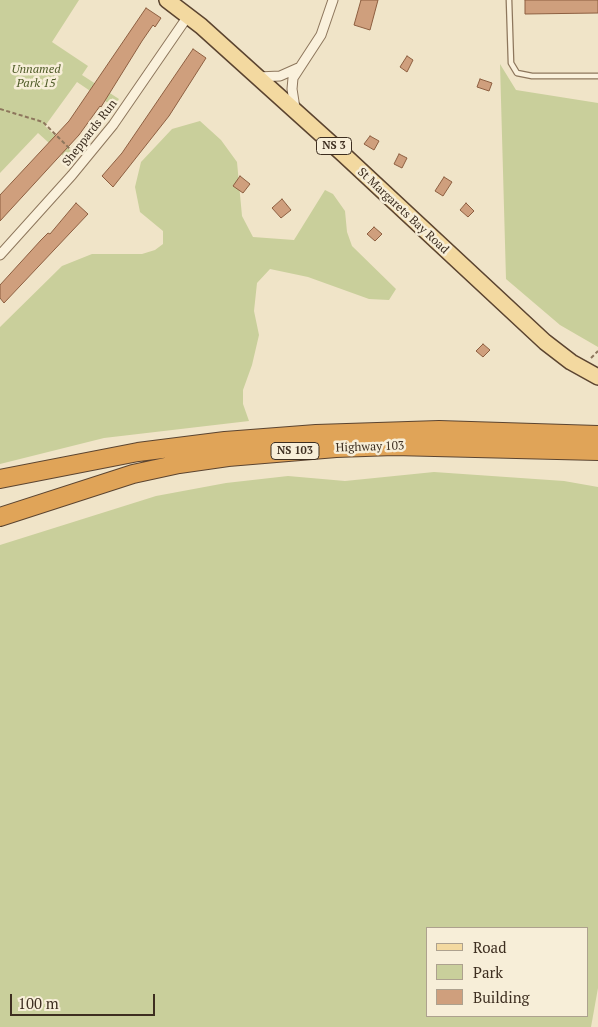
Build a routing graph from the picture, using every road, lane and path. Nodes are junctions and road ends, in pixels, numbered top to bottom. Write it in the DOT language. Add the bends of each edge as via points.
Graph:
graph roads {
  1 [pos="167,0"];
  2 [pos="333,0"];
  3 [pos="509,0"];
  4 [pos="188,16"];
  5 [pos="298,68"];
  6 [pos="598,76"];
  7 [pos="256,77"];
  8 [pos="0,108"];
  9 [pos="298,115"];
  10 [pos="83,162"];
  11 [pos="0,255"];
  12 [pos="598,376"];
  13 [pos="598,430"];
  14 [pos="547,433"];
  15 [pos="598,435"];
  16 [pos="598,452"];
  17 [pos="0,479"];
  18 [pos="0,517"];
  1 -- 4 [label="main road, St Margarets Bay Road / NS 3"];
  2 -- 5 [label="street" via="321,35"];
  3 -- 6 [label="lane" via="511,63 517,73"];
  4 -- 7 [label="main road, St Margarets Bay Road / NS 3"];
  4 -- 10 [label="street, Sheppards Run" via="128,104"];
  5 -- 7 [label="street" via="280,76"];
  5 -- 9 [label="street" via="292,89"];
  7 -- 9 [label="main road, St Margarets Bay Road / NS 3"];
  8 -- 10 [label="path" via="43,122"];
  9 -- 12 [label="main road, St Margarets Bay Road / NS 3" via="545,342 571,362"];
  10 -- 11 [label="street, Sheppards Run"];
  13 -- 14 [label="highway" via="561,429"];
  14 -- 15 [label="highway, Highway 103 / NS 103"];
  14 -- 17 [label="highway, Highway 103 / NS 103" via="393,430 255,439 129,454"];
  16 -- 18 [label="highway, Highway 103 / NS 103" via="394,446 228,457 133,474"];
}
